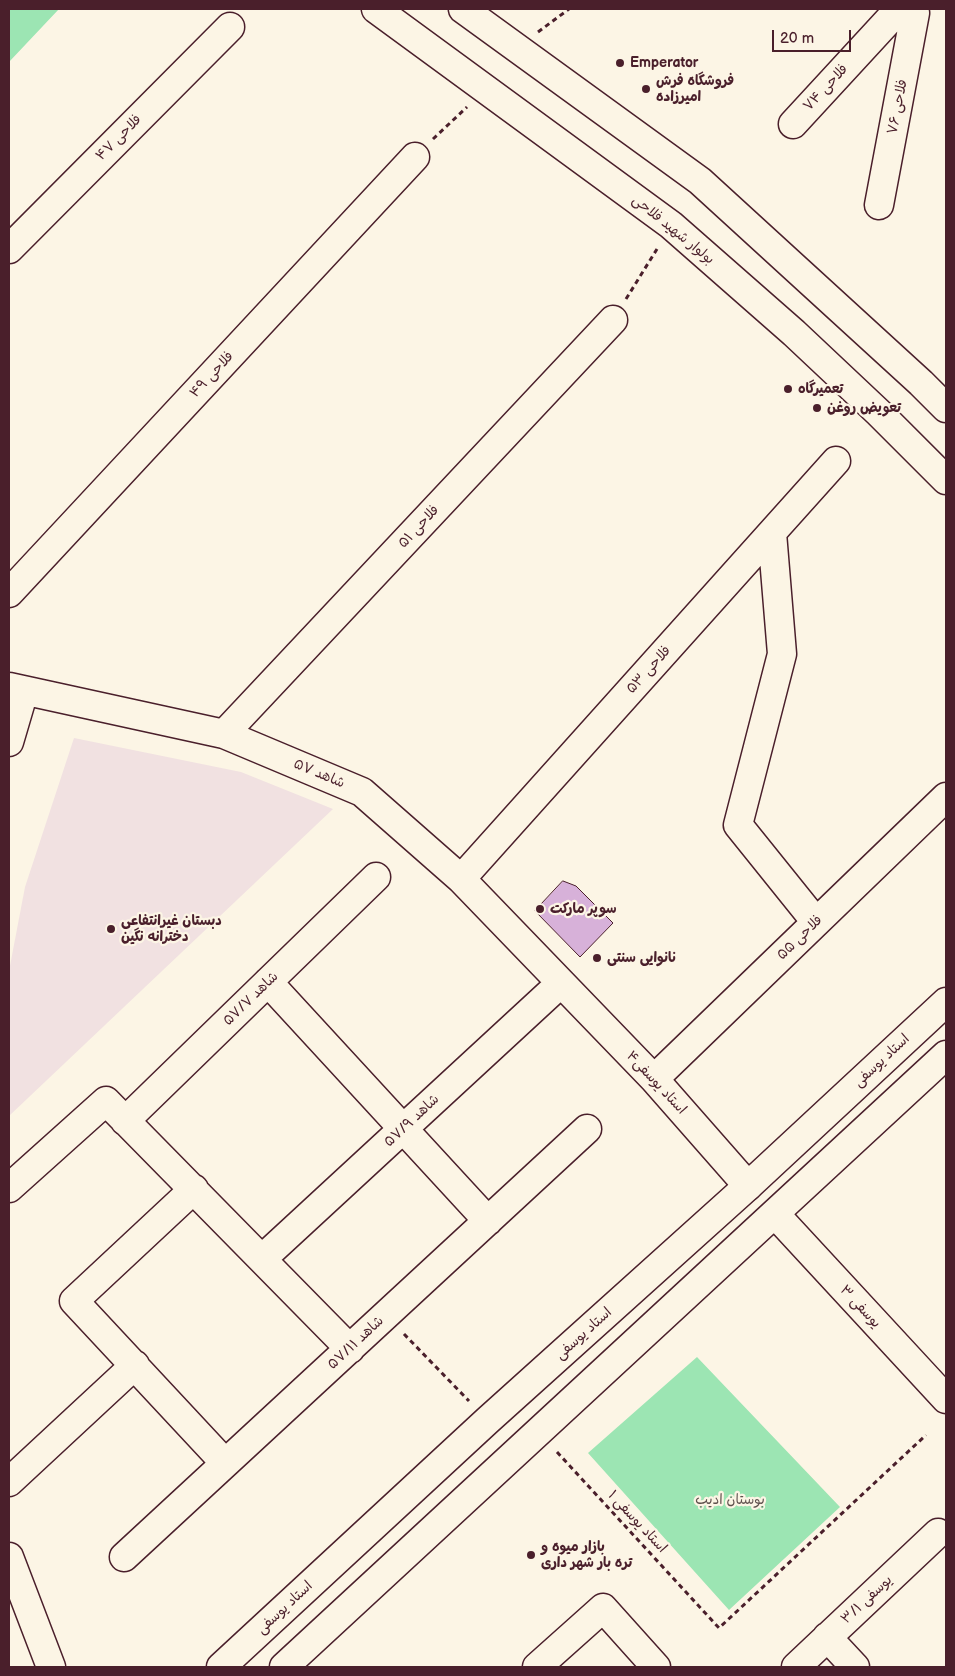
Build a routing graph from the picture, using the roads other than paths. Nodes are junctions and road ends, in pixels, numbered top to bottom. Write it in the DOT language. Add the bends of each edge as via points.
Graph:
graph roads {
  1 [pos="376,9"];
  2 [pos="463,9"];
  3 [pos="899,9"];
  4 [pos="914,9"];
  5 [pos="230,27"];
  6 [pos="793,124"];
  7 [pos="415,157"];
  8 [pos="879,205"];
  9 [pos="9,249"];
  10 [pos="613,320"];
  11 [pos="946,408"];
  12 [pos="836,461"];
  13 [pos="946,480"];
  14 [pos="772,533"];
  15 [pos="9,593"];
  16 [pos="16,689"];
  17 [pos="224,734"];
  18 [pos="9,742"];
  19 [pos="946,797"];
  20 [pos="376,877"];
  21 [pos="461,879"];
  22 [pos="816,922"];
  23 [pos="268,982"];
  24 [pos="561,983"];
  25 [pos="946,1002"];
  26 [pos="946,1055"];
  27 [pos="654,1079"];
  28 [pos="125,1121"];
  29 [pos="403,1129"];
  30 [pos="586,1130"];
  31 [pos="748,1186"];
  32 [pos="9,1188"];
  33 [pos="194,1189"];
  34 [pos="775,1214"];
  35 [pos="488,1221"];
  36 [pos="262,1259"];
  37 [pos="350,1349"];
  38 [pos="135,1366"];
  39 [pos="946,1399"];
  40 [pos="225,1463"];
  41 [pos="9,1482"];
  42 [pos="938,1533"];
  43 [pos="9,1557"];
  44 [pos="124,1557"];
  45 [pos="827,1637"];
  46 [pos="51,1667"];
  47 [pos="221,1667"];
  48 [pos="284,1667"];
  49 [pos="537,1667"];
  50 [pos="656,1667"];
  51 [pos="796,1667"];
  52 [pos="855,1667"];
  1 -- 13 [label="street, بولوار شهید فلاحی" via="672,225 879,412"];
  2 -- 11 [label="street" via="700,181"];
  3 -- 6 [label="street, فلاحی ۷۴"];
  4 -- 8 [label="street, فلاحی ۷۶"];
  5 -- 9 [label="street, فلاحی ۴۷"];
  7 -- 15 [label="street, فلاحی ۴۹"];
  10 -- 17 [label="street, فلاحی ۵۱"];
  12 -- 14 [label="street, فلاحی ۵۳"];
  14 -- 21 [label="street, فلاحی ۵۳"];
  14 -- 22 [label="street" via="782,654 738,824"];
  16 -- 17 [label="street, شاهد ۵۷"];
  16 -- 18 [label="street"];
  17 -- 21 [label="street, شاهد ۵۷" via="362,792"];
  19 -- 22 [label="street, فلاحی ۵۵"];
  20 -- 23 [label="street, شاهد ۵۷/۷"];
  21 -- 24 [label="street, شاهد ۵۷"];
  22 -- 27 [label="street, فلاحی ۵۵"];
  23 -- 28 [label="street, شاهد ۵۷/۷"];
  23 -- 29 [label="street"];
  24 -- 27 [label="street, استاد یوسفی۴"];
  24 -- 29 [label="street, شاهد ۵۷/۹"];
  25 -- 31 [label="street, استاد یوسفی"];
  26 -- 34 [label="street"];
  27 -- 31 [label="street, استاد یوسفی۴"];
  28 -- 32 [label="street" via="106,1101"];
  28 -- 33 [label="street"];
  29 -- 35 [label="street"];
  29 -- 36 [label="street, شاهد ۵۷/۹"];
  30 -- 35 [label="street, شاهد ۵۷/۱۱"];
  31 -- 34 [label="street, استاد یوسفی۴"];
  31 -- 47 [label="street, استاد یوسفی"];
  33 -- 36 [label="street"];
  33 -- 38 [label="street" via="74,1301"];
  34 -- 39 [label="street, یوسفی ۳"];
  34 -- 48 [label="street"];
  35 -- 37 [label="street, شاهد ۵۷/۱۱"];
  36 -- 37 [label="street"];
  37 -- 40 [label="street, شاهد ۵۷/۱۱"];
  38 -- 40 [label="street"];
  38 -- 41 [label="street"];
  40 -- 44 [label="street, شاهد ۵۷/۱۱"];
  42 -- 45 [label="street, یوسفی ۳/۱"];
  43 -- 46 [label="street"];
  45 -- 51 [label="street, یوسفی ۳/۱"];
  45 -- 52 [label="street"];
  49 -- 50 [label="street" via="603,1608"];
}
